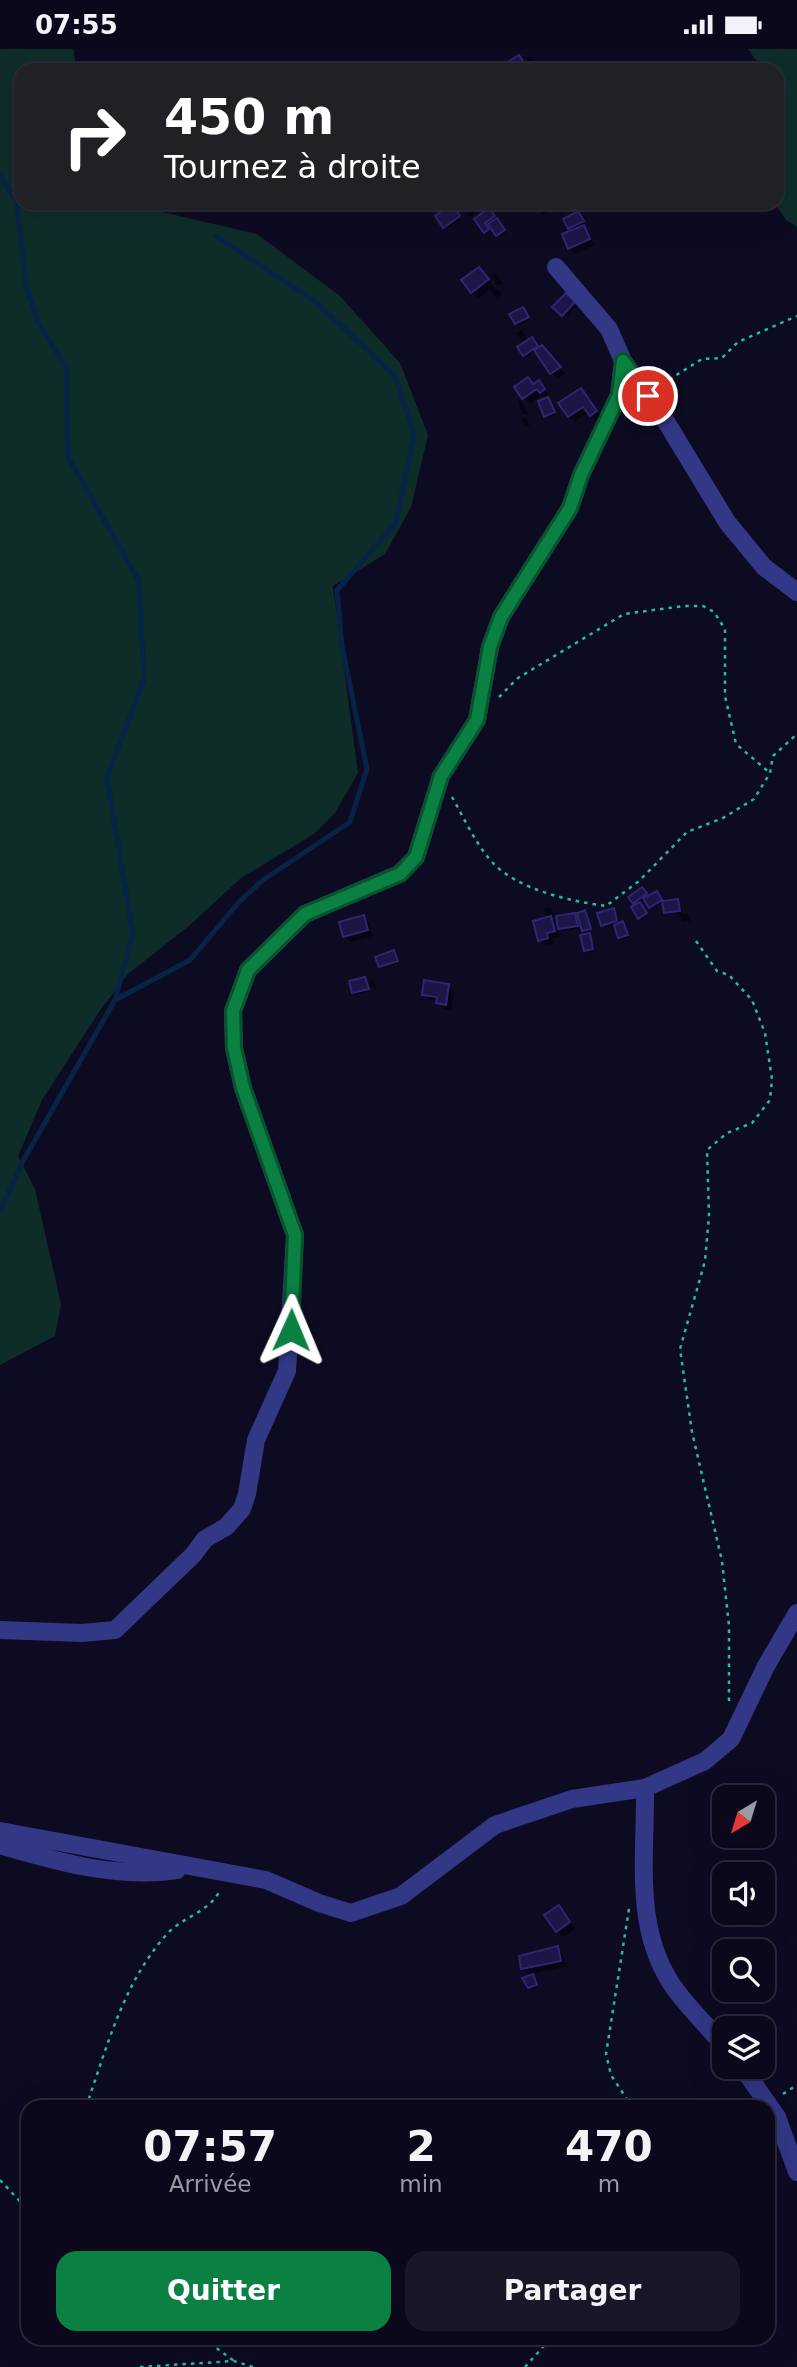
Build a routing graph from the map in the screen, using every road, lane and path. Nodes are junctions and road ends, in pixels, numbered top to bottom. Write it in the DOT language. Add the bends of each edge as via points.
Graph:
graph roads {
  1 [pos="556,267"];
  2 [pos="797,316"];
  3 [pos="623,361"];
  4 [pos="648,396"];
  5 [pos="797,592"];
  6 [pos="477,720"];
  7 [pos="797,734"];
  8 [pos="770,773"];
  9 [pos="441,776"];
  10 [pos="696,941"];
  11 [pos="797,1613"];
  12 [pos="0,1630"];
  13 [pos="729,1711"];
  14 [pos="645,1788"];
  15 [pos="0,1831"];
  16 [pos="0,1845"];
  17 [pos="195,1868"];
  18 [pos="228,1872"];
  19 [pos="644,1890"];
  20 [pos="712,2032"];
  21 [pos="750,2079"];
  22 [pos="88,2100"];
  23 [pos="627,2100"];
  24 [pos="765,2100"];
  25 [pos="775,2114"];
  26 [pos="797,2172"];
  27 [pos="0,2180"];
  28 [pos="21,2202"];
  29 [pos="212,2345"];
  30 [pos="545,2345"];
  31 [pos="234,2361"];
  32 [pos="140,2367"];
  33 [pos="253,2367"];
  34 [pos="525,2367"];
  1 -- 3 [label="street" via="609,329"];
  2 -- 4 [label="path" via="738,342 722,358 702,359"];
  3 -- 4 [label="street"];
  3 -- 6 [label="street" via="619,395 570,508 501,617 490,647"];
  4 -- 5 [label="street" via="727,523 764,567"];
  6 -- 8 [label="path" via="518,678 624,614 703,607 714,612 725,629 725,696 736,744"];
  6 -- 9 [label="street"];
  7 -- 8 [label="path" via="774,756"];
  8 -- 9 [label="path" via="754,799 687,832 639,881 606,906 572,902 534,889 493,863"];
  9 -- 12 [label="street" via="416,857 400,874 305,914 248,970 233,1011 234,1048 243,1088 295,1235 287,1371 256,1440 242,1509 226,1527 205,1539 116,1630"];
  10 -- 13 [label="path" via="717,971 729,975 752,1000 765,1033 772,1079 770,1100 752,1122 727,1133 707,1150 705,1261 680,1349 692,1432 722,1562 729,1626"];
  11 -- 14 [label="street" via="731,1739 705,1761"];
  14 -- 18 [label="street" via="572,1799 495,1825 401,1896 351,1913 266,1880"];
  14 -- 19 [label="street"];
  15 -- 17 [label="street"];
  16 -- 17 [label="street" via="58,1862 115,1871 150,1874"];
  17 -- 18 [label="street"];
  18 -- 22 [label="path" via="217,1897 169,1931 123,2000"];
  19 -- 20 [label="street" via="652,1945 676,1991"];
  19 -- 23 [label="path" via="627,1911 606,2054 611,2075"];
  21 -- 24 [label="street"];
  25 -- 26 [label="street"];
  27 -- 28 [label="path"];
  29 -- 31 [label="path"];
  30 -- 34 [label="path"];
  31 -- 32 [label="path"];
  31 -- 33 [label="path"];
}
